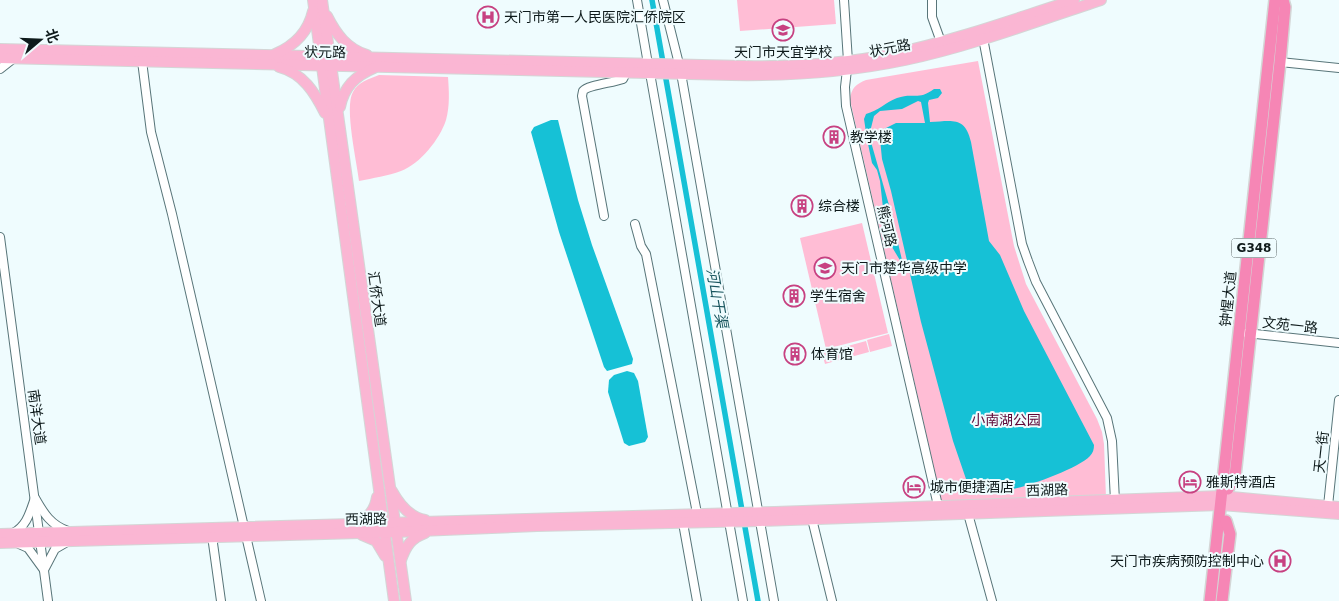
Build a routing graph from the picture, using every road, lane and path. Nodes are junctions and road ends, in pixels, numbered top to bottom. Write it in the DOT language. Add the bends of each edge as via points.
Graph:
graph roads {
  1 [pos="637,0"];
  2 [pos="663,0"];
  3 [pos="844,0"];
  4 [pos="932,0"];
  5 [pos="1074,0"];
  6 [pos="1101,0"];
  7 [pos="1274,0"];
  8 [pos="1282,0"];
  9 [pos="318,4"];
  10 [pos="983,38"];
  11 [pos="941,42"];
  12 [pos="0,44"];
  13 [pos="0,49"];
  14 [pos="14,54"];
  15 [pos="0,58"];
  16 [pos="271,60"];
  17 [pos="142,61"];
  18 [pos="326,61"];
  19 [pos="378,62"];
  20 [pos="1280,62"];
  21 [pos="848,65"];
  22 [pos="649,67"];
  23 [pos="1339,68"];
  24 [pos="0,69"];
  25 [pos="678,69"];
  26 [pos="626,73"];
  27 [pos="334,122"];
  28 [pos="604,216"];
  29 [pos="635,224"];
  30 [pos="0,237"];
  31 [pos="1245,333"];
  32 [pos="1339,343"];
  33 [pos="1339,400"];
  34 [pos="389,484"];
  35 [pos="378,486"];
  36 [pos="1225,496"];
  37 [pos="35,498"];
  38 [pos="1115,501"];
  39 [pos="1328,506"];
  40 [pos="1339,507"];
  41 [pos="967,510"];
  42 [pos="939,511"];
  43 [pos="697,513"];
  44 [pos="1339,514"];
  45 [pos="757,516"];
  46 [pos="730,517"];
  47 [pos="812,519"];
  48 [pos="1222,521"];
  49 [pos="683,522"];
  50 [pos="433,526"];
  51 [pos="395,527"];
  52 [pos="349,528"];
  53 [pos="383,528"];
  54 [pos="245,531"];
  55 [pos="71,536"];
  56 [pos="212,536"];
  57 [pos="8,537"];
  58 [pos="40,537"];
  59 [pos="0,543"];
  60 [pos="400,563"];
  61 [pos="388,564"];
  62 [pos="44,570"];
  63 [pos="48,601"];
  64 [pos="222,601"];
  65 [pos="261,601"];
  66 [pos="394,601"];
  67 [pos="406,601"];
  68 [pos="697,601"];
  69 [pos="743,601"];
  70 [pos="774,601"];
  71 [pos="832,601"];
  72 [pos="992,601"];
  73 [pos="1204,601"];
  74 [pos="1210,601"];
  75 [pos="1217,601"];
  76 [pos="1222,601"];
  1 -- 22 [label="street"];
  2 -- 25 [label="street"];
  3 -- 21 [label="street, 熊河路"];
  4 -- 11 [label="street" via="932,17"];
  5 -- 11 [label="main road, 状元路"];
  6 -- 10 [label="main road, 状元路"];
  7 -- 31 [label="highway, 钟惺大道 / G348"];
  7 -- 36 [label="highway" via="1270,5 1218,476"];
  8 -- 20 [label="highway" via="1285,7"];
  8 -- 31 [label="highway, 钟惺大道 / G348"];
  9 -- 16 [label="main road" via="299,38"];
  9 -- 18 [label="main road, 汇侨大道"];
  9 -- 19 [label="main road" via="346,44"];
  10 -- 21 [label="main road, 状元路" via="914,58"];
  10 -- 38 [label="street" via="1022,244 1036,282 1107,418 1112,441"];
  11 -- 21 [label="main road, 状元路"];
  12 -- 14 [label="street"];
  13 -- 14 [label="main road, 状元路"];
  14 -- 15 [label="main road, 状元路"];
  14 -- 16 [label="main road, 状元路"];
  14 -- 17 [label="main road, 状元路"];
  14 -- 24 [label="street"];
  16 -- 17 [label="main road, 状元路"];
  16 -- 18 [label="main road, 状元路"];
  16 -- 27 [label="main road" via="307,84"];
  17 -- 54 [label="street" via="151,132"];
  18 -- 19 [label="main road, 状元路"];
  18 -- 27 [label="main road, 汇侨大道"];
  19 -- 22 [label="main road, 状元路"];
  19 -- 26 [label="main road, 状元路"];
  19 -- 27 [label="main road" via="346,89"];
  20 -- 23 [label="street"];
  20 -- 31 [label="highway"];
  21 -- 25 [label="main road, 状元路"];
  21 -- 42 [label="street, 熊河路" via="846,106"];
  22 -- 25 [label="main road, 状元路"];
  22 -- 26 [label="main road, 状元路"];
  22 -- 46 [label="street"];
  25 -- 45 [label="street"];
  26 -- 28 [label="street" via="623,79 590,86 582,96"];
  27 -- 34 [label="main road, 汇侨大道"];
  27 -- 35 [label="main road, 汇侨大道"];
  29 -- 43 [label="street" via="646,254"];
  30 -- 37 [label="street, 南洋大道"];
  31 -- 32 [label="street, 文苑一路"];
  31 -- 36 [label="highway, 钟惺大道 / G348"];
  33 -- 39 [label="street, 天一街"];
  34 -- 50 [label="main road" via="408,512"];
  34 -- 51 [label="main road, 汇侨大道"];
  35 -- 52 [label="main road" via="373,511"];
  35 -- 53 [label="main road, 汇侨大道"];
  36 -- 38 [label="main road, 西湖路"];
  36 -- 39 [label="main road, 西湖路"];
  36 -- 41 [label="main road, 西湖路"];
  36 -- 44 [label="main road, 西湖路"];
  36 -- 48 [label="highway, 钟惺大道 / G348"];
  37 -- 55 [label="street" via="49,520"];
  37 -- 57 [label="street" via="26,522"];
  37 -- 58 [label="street, 南洋大道"];
  38 -- 41 [label="main road, 西湖路"];
  39 -- 40 [label="main road, 西湖路"];
  41 -- 42 [label="main road, 西湖路"];
  41 -- 72 [label="street"];
  42 -- 45 [label="main road, 西湖路"];
  42 -- 47 [label="main road, 西湖路"];
  43 -- 46 [label="main road, 西湖路"];
  43 -- 50 [label="main road, 西湖路"];
  45 -- 46 [label="main road"];
  45 -- 47 [label="main road, 西湖路"];
  45 -- 70 [label="street"];
  46 -- 49 [label="main road, 西湖路"];
  46 -- 69 [label="street"];
  47 -- 71 [label="street"];
  48 -- 73 [label="highway" via="1211,535"];
  48 -- 74 [label="highway, 钟惺大道 / G348"];
  48 -- 75 [label="highway, 钟惺大道 / G348"];
  48 -- 76 [label="highway" via="1230,534"];
  49 -- 50 [label="main road, 西湖路"];
  49 -- 68 [label="street"];
  50 -- 51 [label="main road, 西湖路"];
  50 -- 60 [label="main road" via="407,544"];
  51 -- 53 [label="main road, 西湖路"];
  51 -- 60 [label="main road, 汇侨大道"];
  52 -- 53 [label="main road, 西湖路"];
  52 -- 54 [label="main road, 西湖路"];
  52 -- 61 [label="main road" via="376,541"];
  53 -- 61 [label="main road, 汇侨大道"];
  54 -- 55 [label="main road, 西湖路"];
  54 -- 56 [label="main road, 西湖路"];
  54 -- 65 [label="street"];
  55 -- 56 [label="main road, 西湖路"];
  55 -- 58 [label="main road, 西湖路"];
  55 -- 62 [label="street" via="55,549"];
  56 -- 64 [label="street"];
  57 -- 58 [label="main road, 西湖路"];
  57 -- 59 [label="main road, 西湖路"];
  57 -- 62 [label="street" via="28,548"];
  58 -- 62 [label="street, 南洋大道"];
  60 -- 67 [label="main road, 汇侨大道"];
  61 -- 66 [label="main road, 汇侨大道"];
  62 -- 63 [label="street, 南洋大道"];
}
